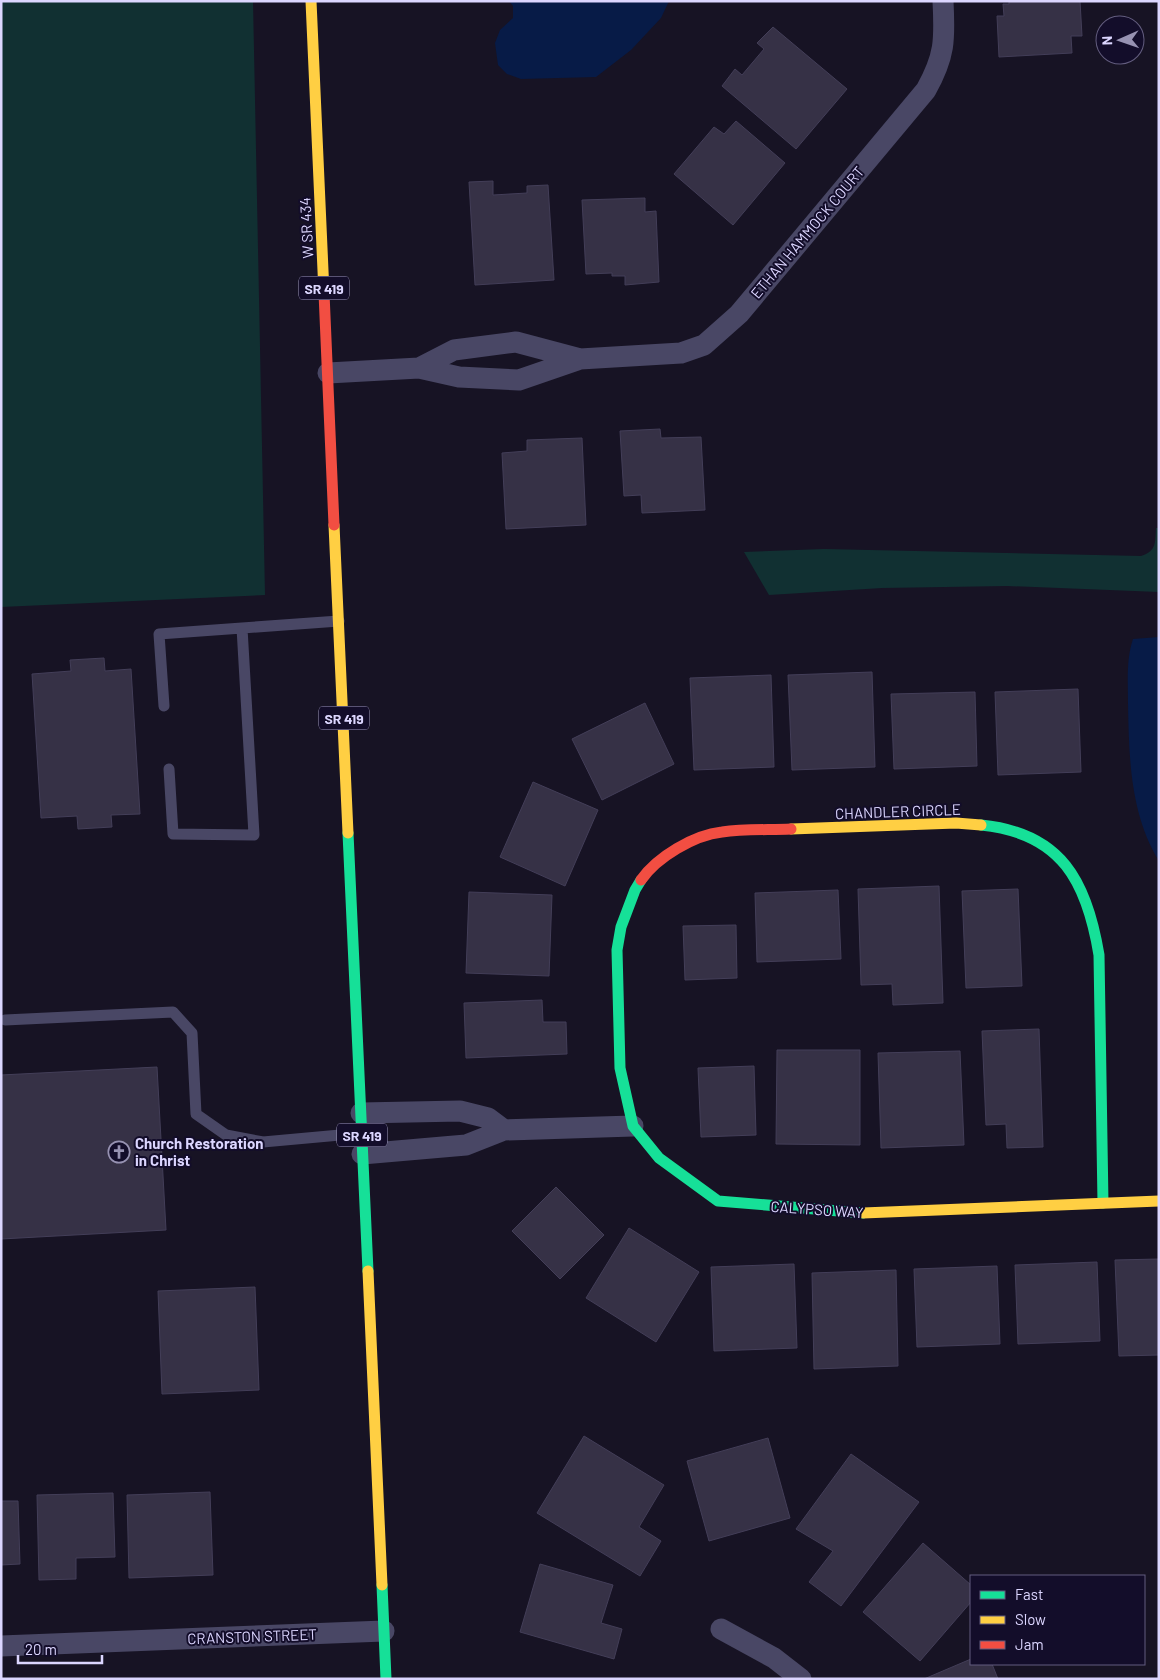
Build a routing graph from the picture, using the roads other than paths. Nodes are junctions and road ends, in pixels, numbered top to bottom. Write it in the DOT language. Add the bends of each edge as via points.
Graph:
graph roads {
  1 [pos="311,1"];
  2 [pos="943,1"];
  3 [pos="580,359"];
  4 [pos="419,368"];
  5 [pos="328,373"];
  6 [pos="339,621"];
  7 [pos="242,628"];
  8 [pos="164,706"];
  9 [pos="169,769"];
  10 [pos="5,1020"];
  11 [pos="633,1126"];
  12 [pos="504,1130"];
  13 [pos="362,1134"];
  14 [pos="1159,1201"];
  15 [pos="1103,1203"];
  16 [pos="721,1629"];
  17 [pos="384,1631"];
  18 [pos="1,1646"];
  19 [pos="386,1679"];
  20 [pos="801,1679"];
  1 -- 5 [label="main road, W SR 434 / SR 419"];
  2 -- 3 [label="street, ETHAN HAMMOCK COURT" via="945,40 939,67 926,90 739,314 704,345 681,353"];
  3 -- 4 [label="street, ETHAN HAMMOCK COURT" via="519,380 458,377"];
  3 -- 4 [label="street, ETHAN HAMMOCK COURT" via="516,342 454,350"];
  4 -- 5 [label="street, ETHAN HAMMOCK COURT"];
  5 -- 6 [label="main road, W SR 434 / SR 419"];
  6 -- 7 [label="lane"];
  6 -- 13 [label="main road, SR 419"];
  7 -- 8 [label="lane" via="159,634"];
  7 -- 9 [label="lane" via="254,835 173,834"];
  10 -- 13 [label="lane" via="172,1012 192,1033 196,1114 226,1135 264,1142"];
  11 -- 12 [label="street"];
  11 -- 15 [label="main road, CALYPSO WAY" via="659,1158 718,1201 867,1213"];
  11 -- 15 [label="main road, CHANDLER CIRCLE" via="620,1068 617,950 626,910 635,890 662,857 720,832 956,823 988,825 1031,838 1060,858 1074,875 1095,922 1099,955"];
  12 -- 13 [label="street" via="466,1145"];
  12 -- 13 [label="street" via="488,1118 460,1111"];
  13 -- 17 [label="main road, SR 419"];
  14 -- 15 [label="main road, CALYPSO WAY"];
  16 -- 20 [label="street" via="774,1658"];
  17 -- 18 [label="street, CRANSTON STREET"];
  17 -- 19 [label="main road, SR 419"];
}
